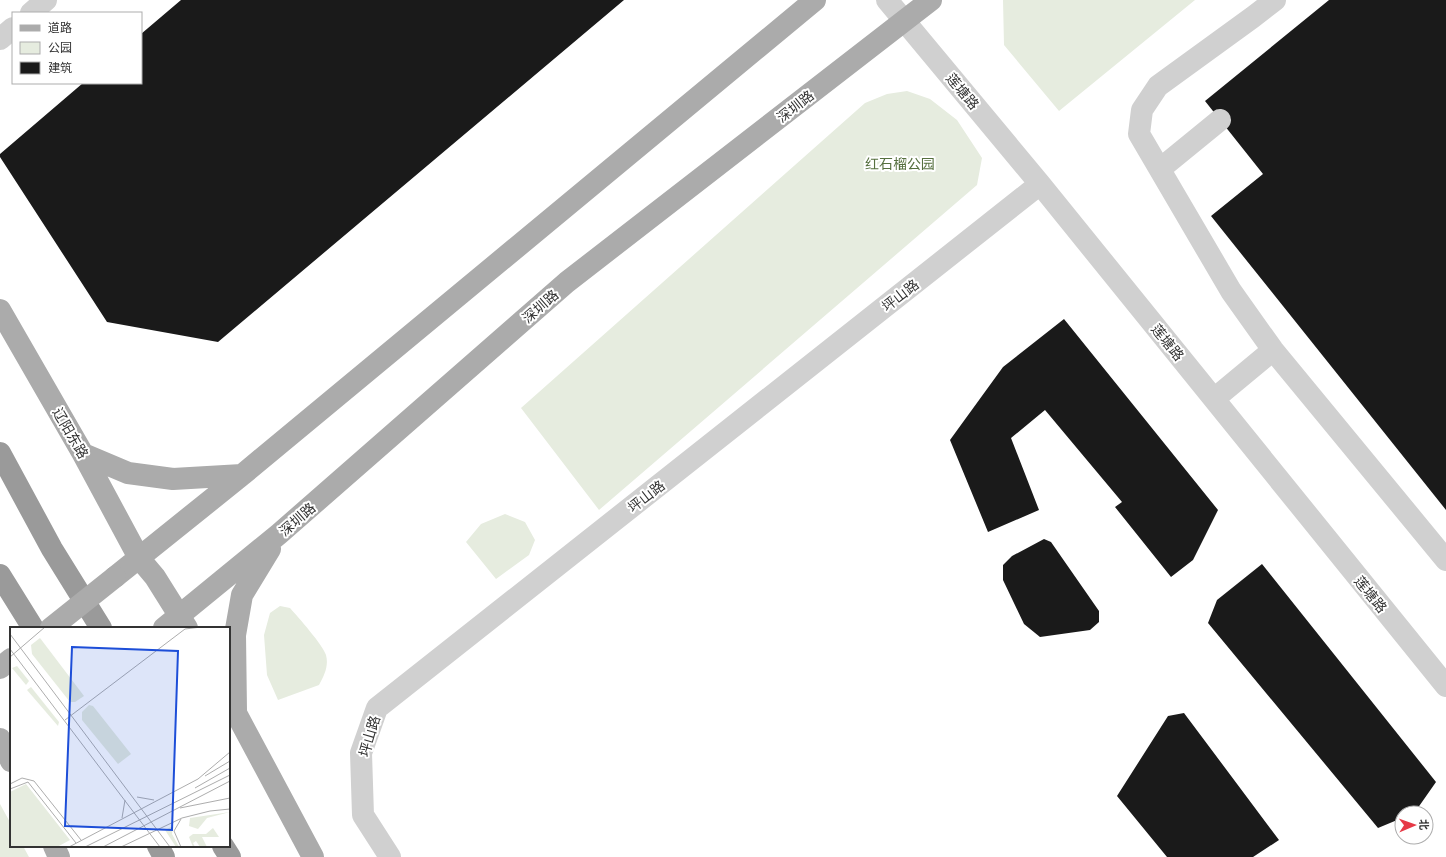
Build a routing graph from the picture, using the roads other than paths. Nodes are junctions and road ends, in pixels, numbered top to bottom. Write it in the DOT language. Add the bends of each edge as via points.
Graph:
graph roads {
  1 [pos="46,0"];
  2 [pos="815,0"];
  3 [pos="887,0"];
  4 [pos="930,0"];
  5 [pos="1275,0"];
  6 [pos="32,12"];
  7 [pos="905,21"];
  8 [pos="12,29"];
  9 [pos="0,39"];
  10 [pos="1220,120"];
  11 [pos="1160,169"];
  12 [pos="1040,184"];
  13 [pos="0,310"];
  14 [pos="1273,350"];
  15 [pos="1214,399"];
  16 [pos="0,453"];
  17 [pos="83,454"];
  18 [pos="242,475"];
  19 [pos="279,534"];
  20 [pos="139,558"];
  21 [pos="1446,560"];
  22 [pos="0,575"];
  23 [pos="177,624"];
  24 [pos="32,627"];
  25 [pos="51,627"];
  26 [pos="100,627"];
  27 [pos="1446,686"];
  28 [pos="232,706"];
  29 [pos="54,847"];
  30 [pos="224,847"];
  31 [pos="59,857"];
  32 [pos="229,857"];
  33 [pos="313,857"];
  34 [pos="390,857"];
  1 -- 6 [label="street"];
  2 -- 18 [label="main road"];
  3 -- 7 [label="street, 莲塘路"];
  4 -- 7 [label="main road, 深圳路"];
  5 -- 11 [label="street" via="1158,86 1142,110 1139,134"];
  7 -- 12 [label="street, 莲塘路"];
  7 -- 19 [label="main road, 深圳路" via="567,282"];
  8 -- 9 [label="street"];
  10 -- 11 [label="street"];
  11 -- 14 [label="street" via="1231,291"];
  12 -- 15 [label="street, 莲塘路"];
  12 -- 34 [label="street, 坪山路" via="377,708 361,753 363,815"];
  13 -- 17 [label="main road, 辽阳东路"];
  14 -- 15 [label="street"];
  14 -- 21 [label="street"];
  15 -- 27 [label="street, 莲塘路"];
  16 -- 26 [label="highway" via="52,549"];
  17 -- 18 [label="main road" via="128,474 173,479"];
  17 -- 20 [label="main road, 辽阳东路"];
  18 -- 20 [label="main road"];
  19 -- 23 [label="main road, 深圳路"];
  19 -- 28 [label="main road" via="242,595 235,635"];
  20 -- 23 [label="main road, 辽阳东路" via="154,577"];
  20 -- 25 [label="main road, bridge"];
  22 -- 24 [label="highway"];
  28 -- 33 [label="main road"];
  29 -- 31 [label="main road"];
  30 -- 32 [label="highway"];
}
